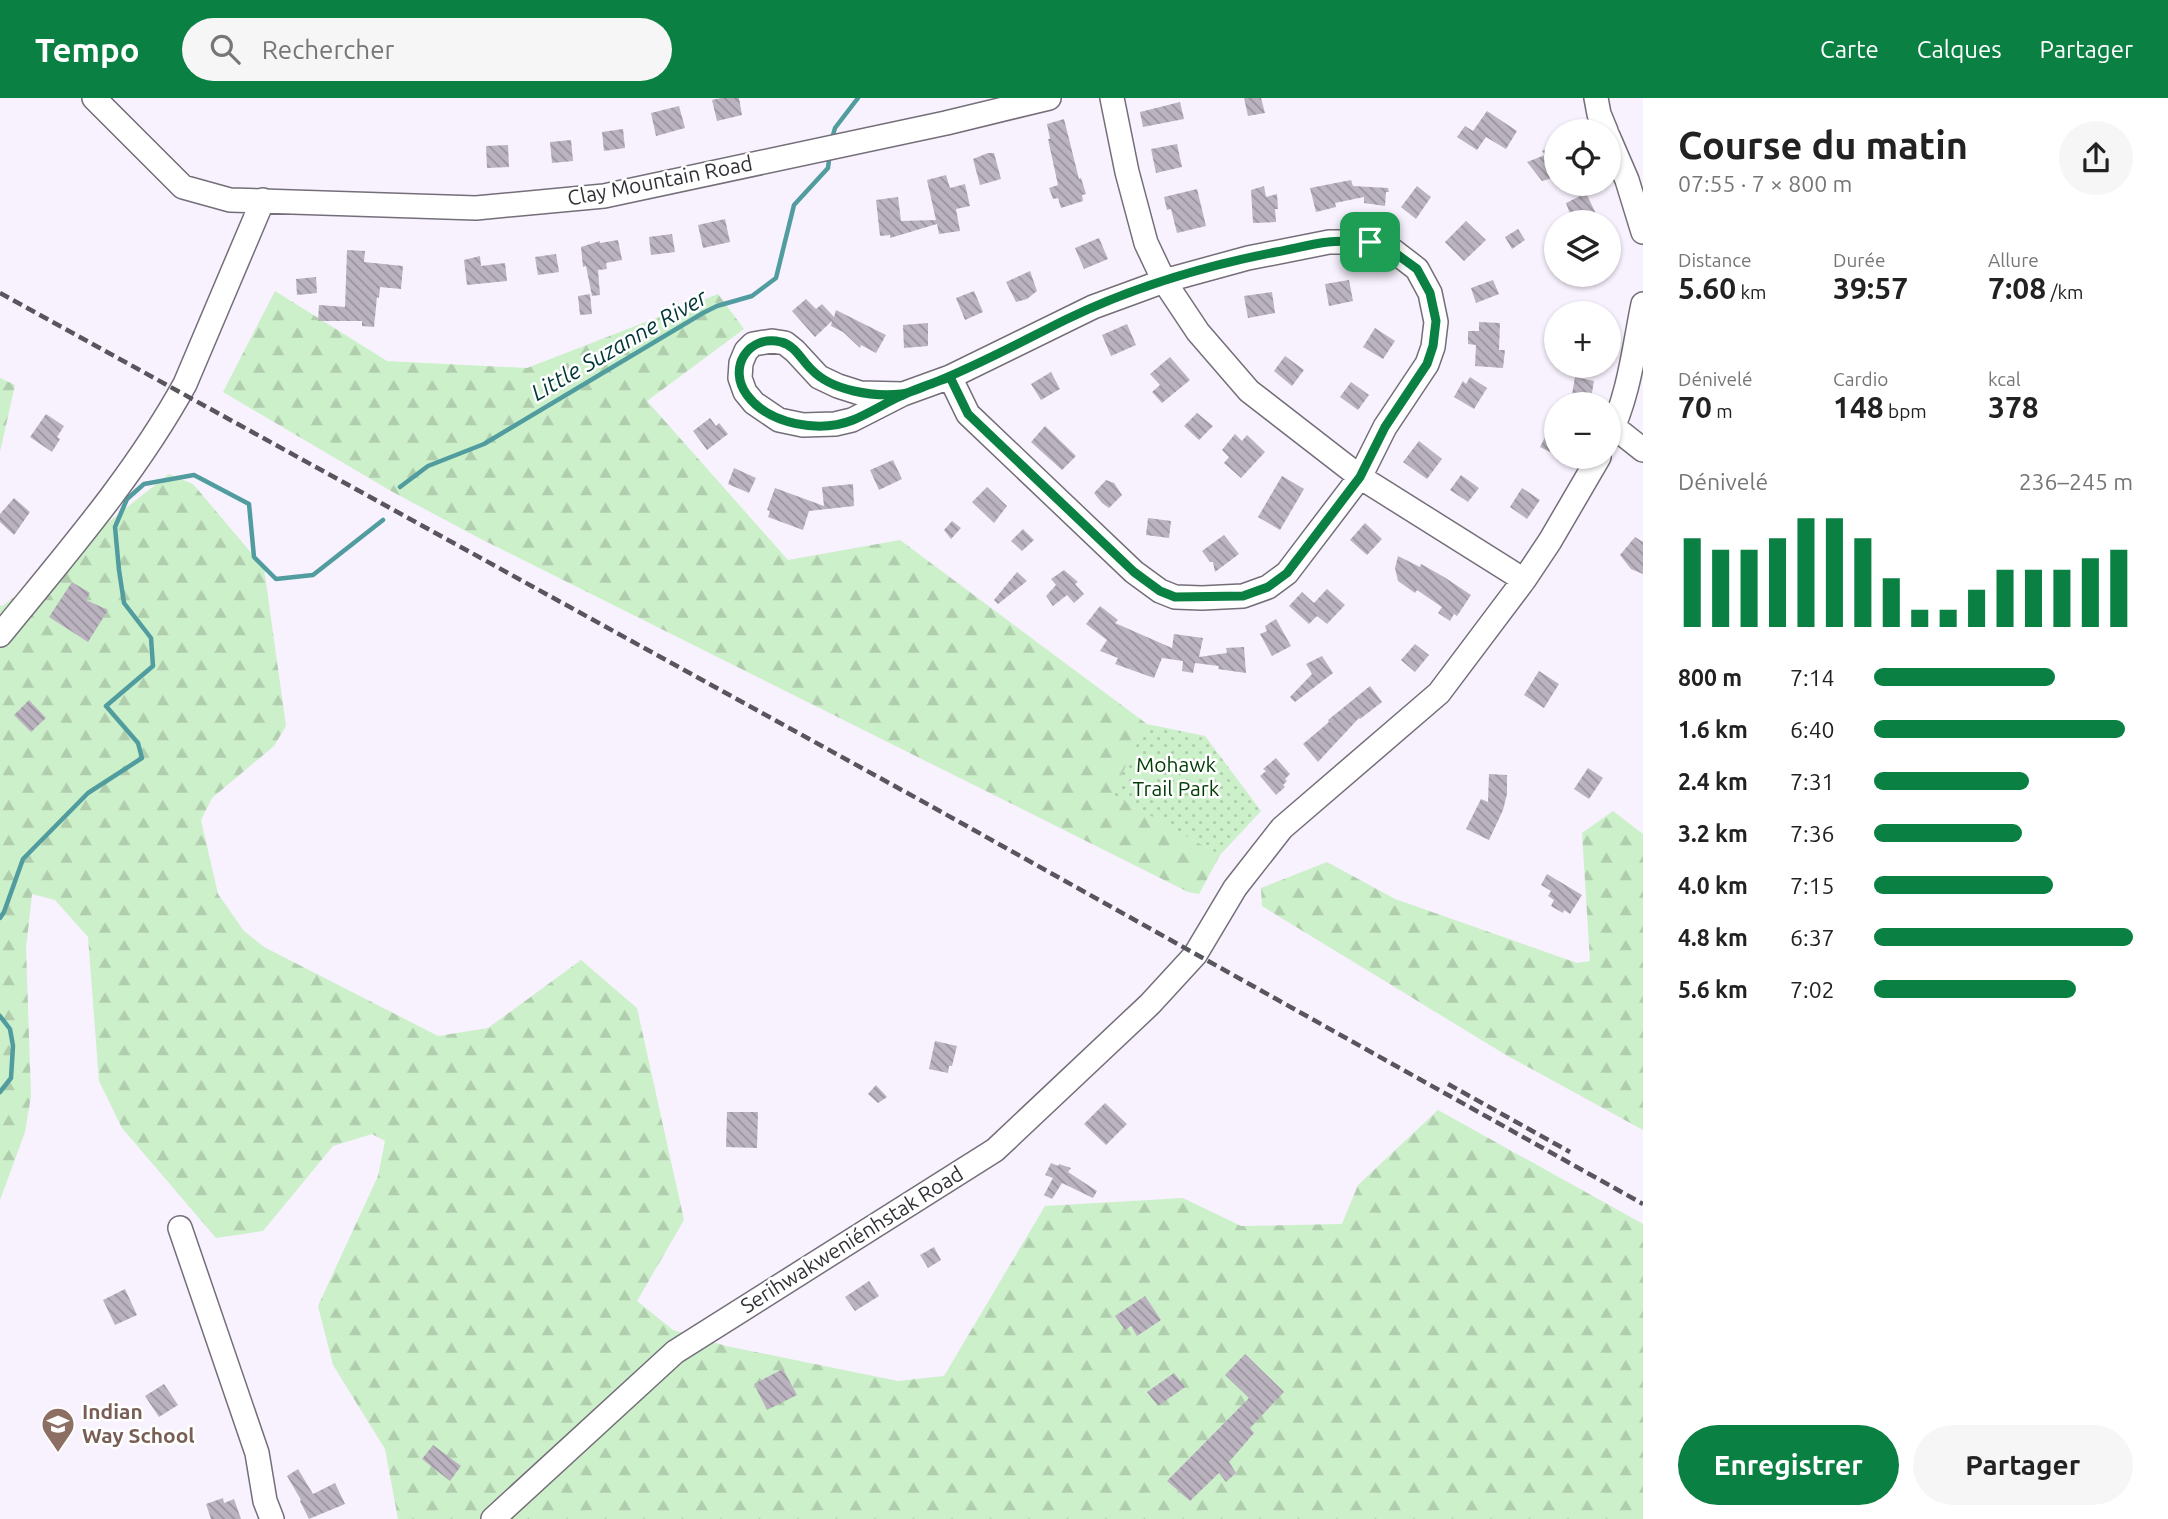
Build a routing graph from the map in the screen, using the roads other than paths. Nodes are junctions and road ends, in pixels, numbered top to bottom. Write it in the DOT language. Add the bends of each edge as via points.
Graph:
graph roads {
  1 [pos="94,98"];
  2 [pos="1049,98"];
  3 [pos="1112,98"];
  4 [pos="1596,98"];
  5 [pos="1601,119"];
  6 [pos="1621,166"];
  7 [pos="263,200"];
  8 [pos="1643,232"];
  9 [pos="1164,281"];
  10 [pos="1643,304"];
  11 [pos="950,377"];
  12 [pos="903,394"];
  13 [pos="1621,402"];
  14 [pos="1621,438"];
  15 [pos="1643,450"];
  16 [pos="1592,469"];
  17 [pos="1360,477"];
  18 [pos="1524,580"];
  19 [pos="0,635"];
  20 [pos="180,1228"];
  21 [pos="272,1519"];
  22 [pos="493,1519"];
  1 -- 7 [label="street, Clay Mountain Road" via="183,187 230,200"];
  2 -- 7 [label="street, Clay Mountain Road" via="604,196 476,208"];
  3 -- 9 [label="street" via="1146,243"];
  4 -- 5 [label="street"];
  6 -- 8 [label="street"];
  7 -- 19 [label="street" via="172,408 112,498"];
  9 -- 11 [label="street" via="1093,307"];
  9 -- 17 [label="street" via="1249,391"];
  9 -- 17 [label="street" via="1329,242 1370,242 1391,250 1417,269 1430,293 1436,321 1433,346 1427,364 1385,427"];
  10 -- 13 [label="street"];
  11 -- 12 [label="street"];
  11 -- 17 [label="street" via="968,414 1134,572 1175,597 1243,596 1268,587 1287,573"];
  12 -- 12 [label="street" via="860,393 838,386 819,377 785,343 753,344 741,363 740,378 754,403 779,420 803,425 852,420"];
  14 -- 15 [label="street"];
  16 -- 18 [label="street, Serihwakweniénhstak Road"];
  17 -- 18 [label="street"];
  18 -- 22 [label="street, Serihwakweniénhstak Road" via="1439,693 1282,828 1235,888 1200,948 1150,1004 995,1150 675,1352"];
  20 -- 21 [label="street" via="257,1453"];
}
